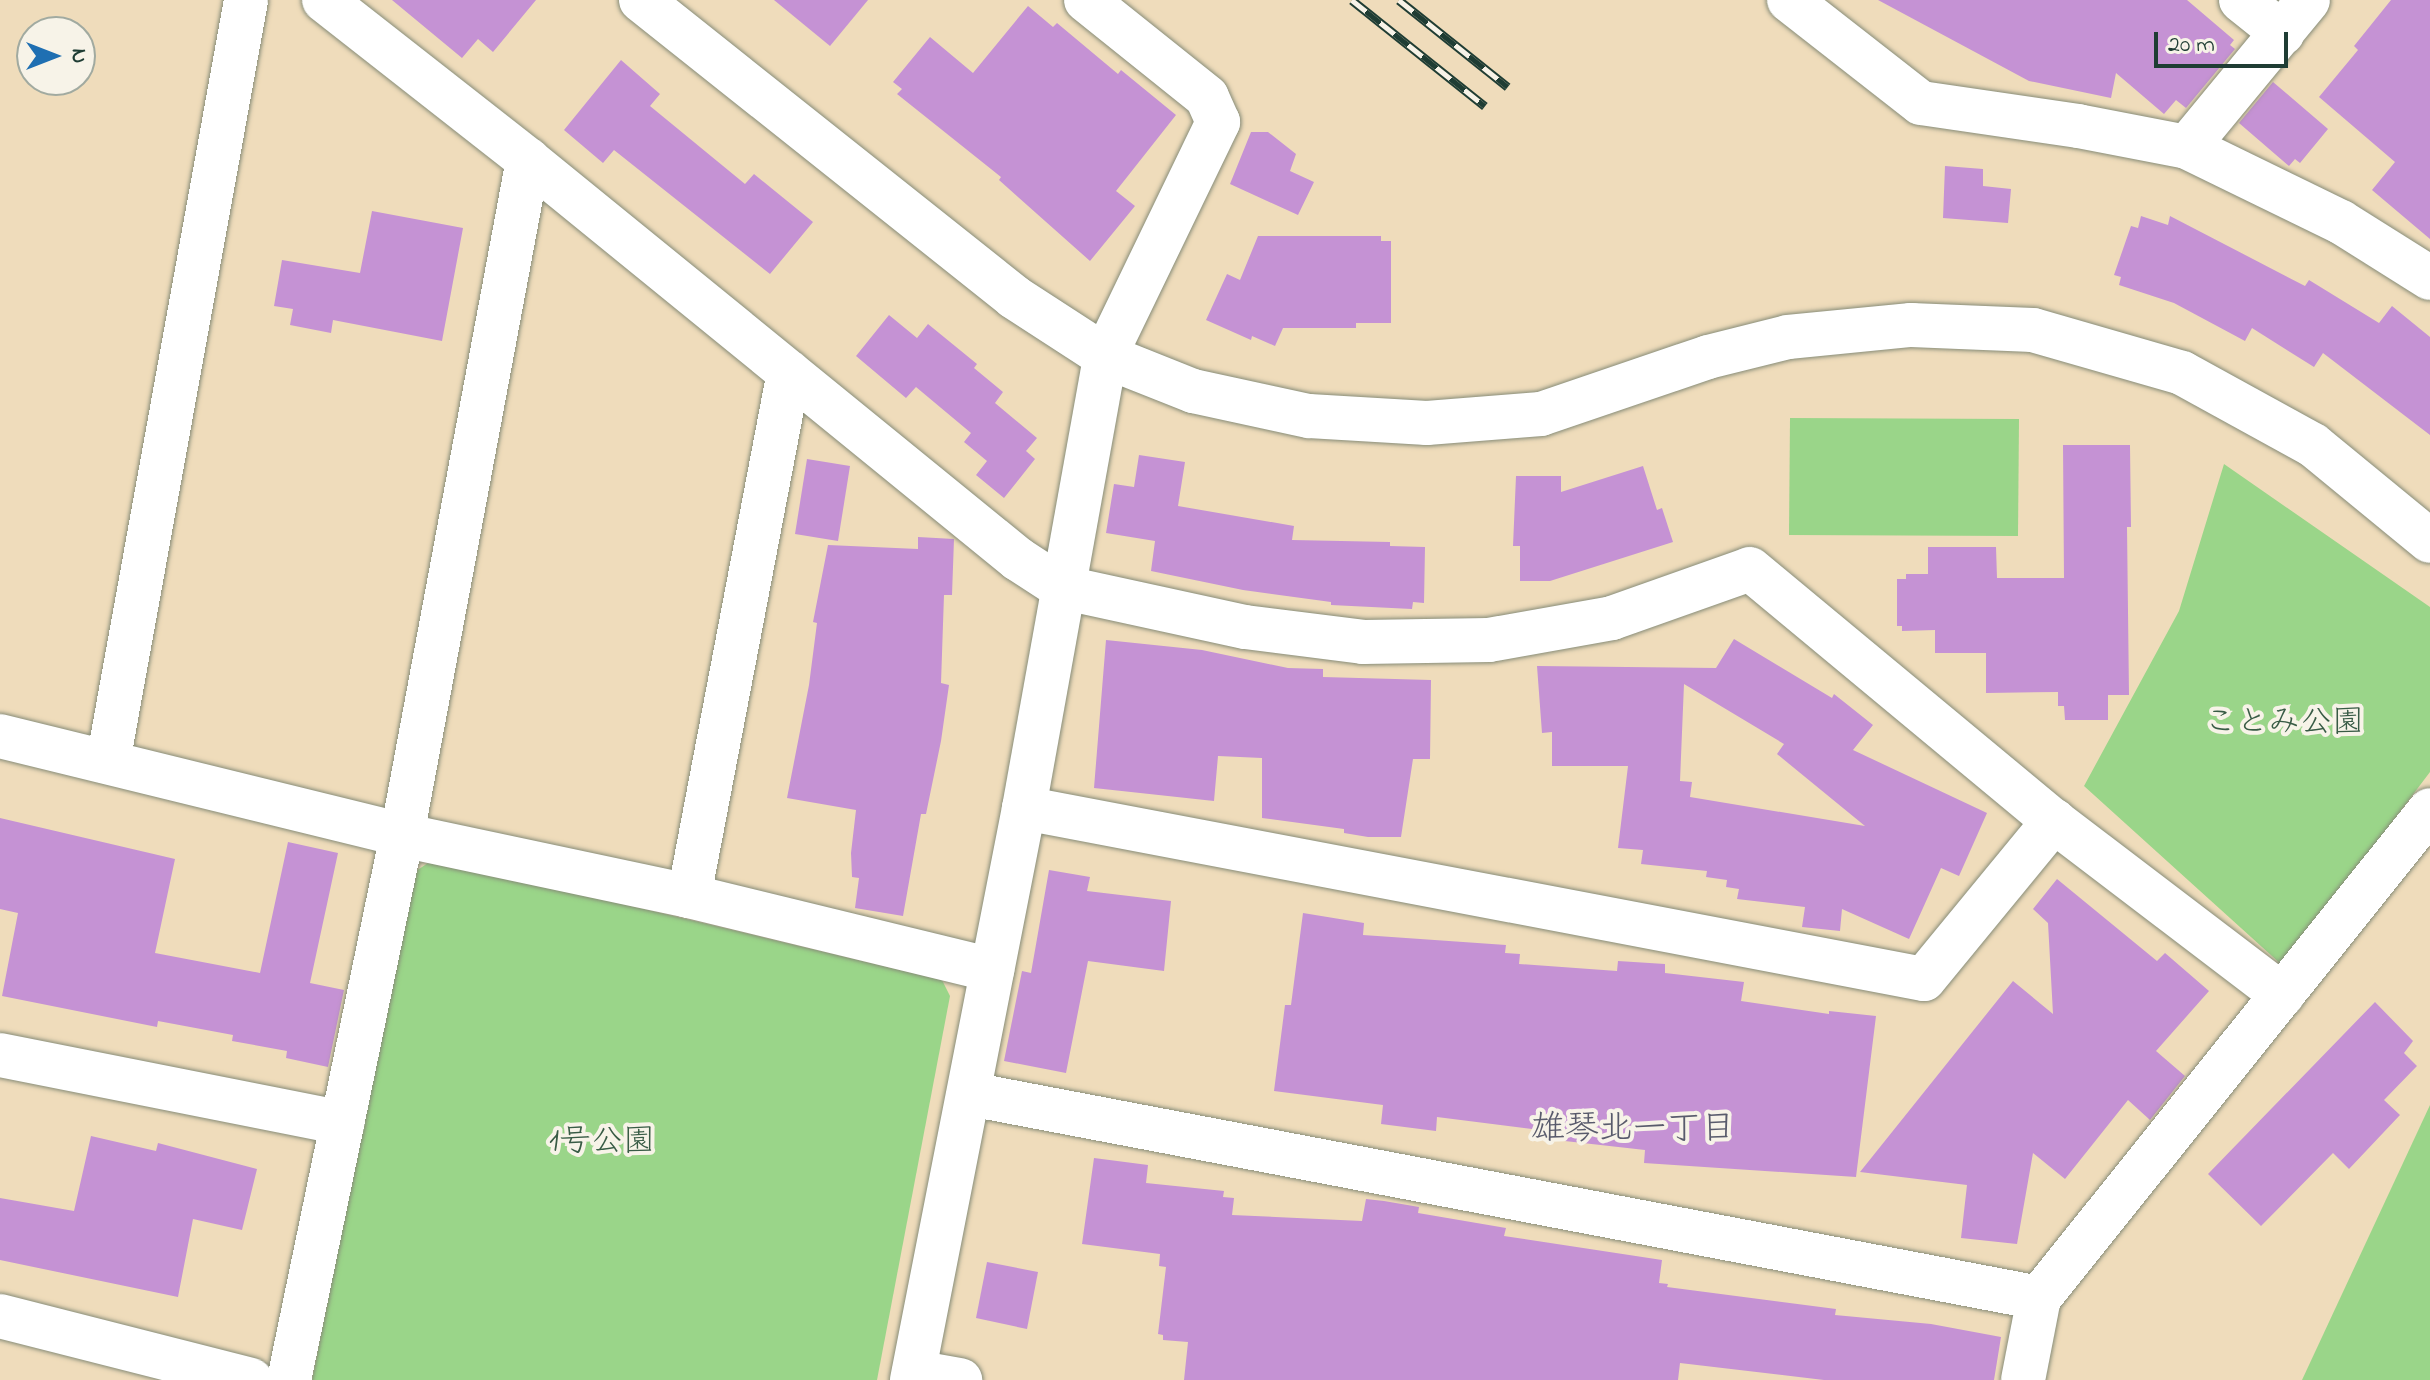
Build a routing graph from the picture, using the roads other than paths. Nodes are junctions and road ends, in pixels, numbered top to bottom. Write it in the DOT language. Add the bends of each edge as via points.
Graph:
graph roads {
  1 [pos="246,0"];
  2 [pos="324,0"];
  3 [pos="641,0"];
  4 [pos="1086,0"];
  5 [pos="1789,0"];
  6 [pos="2241,0"];
  7 [pos="2295,16"];
  8 [pos="2187,147"];
  9 [pos="528,160"];
  10 [pos="2430,278"];
  11 [pos="1105,356"];
  12 [pos="789,372"];
  13 [pos="2430,541"];
  14 [pos="1061,587"];
  15 [pos="0,736"];
  16 [pos="108,762"];
  17 [pos="1024,808"];
  18 [pos="2430,810"];
  19 [pos="2054,821"];
  20 [pos="402,835"];
  21 [pos="689,896"];
  22 [pos="992,970"];
  23 [pos="2282,995"];
  24 [pos="0,1055"];
  25 [pos="970,1094"];
  26 [pos="342,1123"];
  27 [pos="2039,1298"];
  28 [pos="0,1316"];
  29 [pos="134,1365"];
  30 [pos="913,1376"];
  31 [pos="251,1380"];
  32 [pos="289,1380"];
  33 [pos="960,1380"];
  34 [pos="2023,1380"];
  1 -- 16 [label="street"];
  2 -- 9 [label="street"];
  3 -- 11 [label="street" via="1014,297"];
  4 -- 11 [label="street" via="1207,97 1218,122"];
  5 -- 8 [label="street" via="1921,103"];
  6 -- 7 [label="street"];
  7 -- 8 [label="street"];
  8 -- 10 [label="street" via="2341,222"];
  9 -- 12 [label="street"];
  9 -- 20 [label="street"];
  11 -- 13 [label="street" via="1193,391 1295,413 1427,423 1541,414 1708,357 1788,337 1911,325 2033,330 2182,373 2313,445"];
  11 -- 14 [label="street"];
  12 -- 14 [label="street" via="1018,559"];
  12 -- 21 [label="street"];
  14 -- 17 [label="street"];
  14 -- 19 [label="street" via="1274,631 1363,642 1489,640 1612,618 1750,569"];
  15 -- 16 [label="street"];
  16 -- 20 [label="street"];
  17 -- 19 [label="street" via="1924,979"];
  17 -- 22 [label="street"];
  18 -- 23 [label="street"];
  19 -- 23 [label="street"];
  20 -- 21 [label="street"];
  20 -- 26 [label="street"];
  21 -- 22 [label="street"];
  22 -- 25 [label="street"];
  23 -- 27 [label="street"];
  24 -- 26 [label="street"];
  25 -- 27 [label="street"];
  25 -- 30 [label="street"];
  26 -- 32 [label="street"];
  27 -- 34 [label="street"];
  28 -- 29 [label="street"];
  29 -- 31 [label="street"];
  30 -- 33 [label="street"];
}
